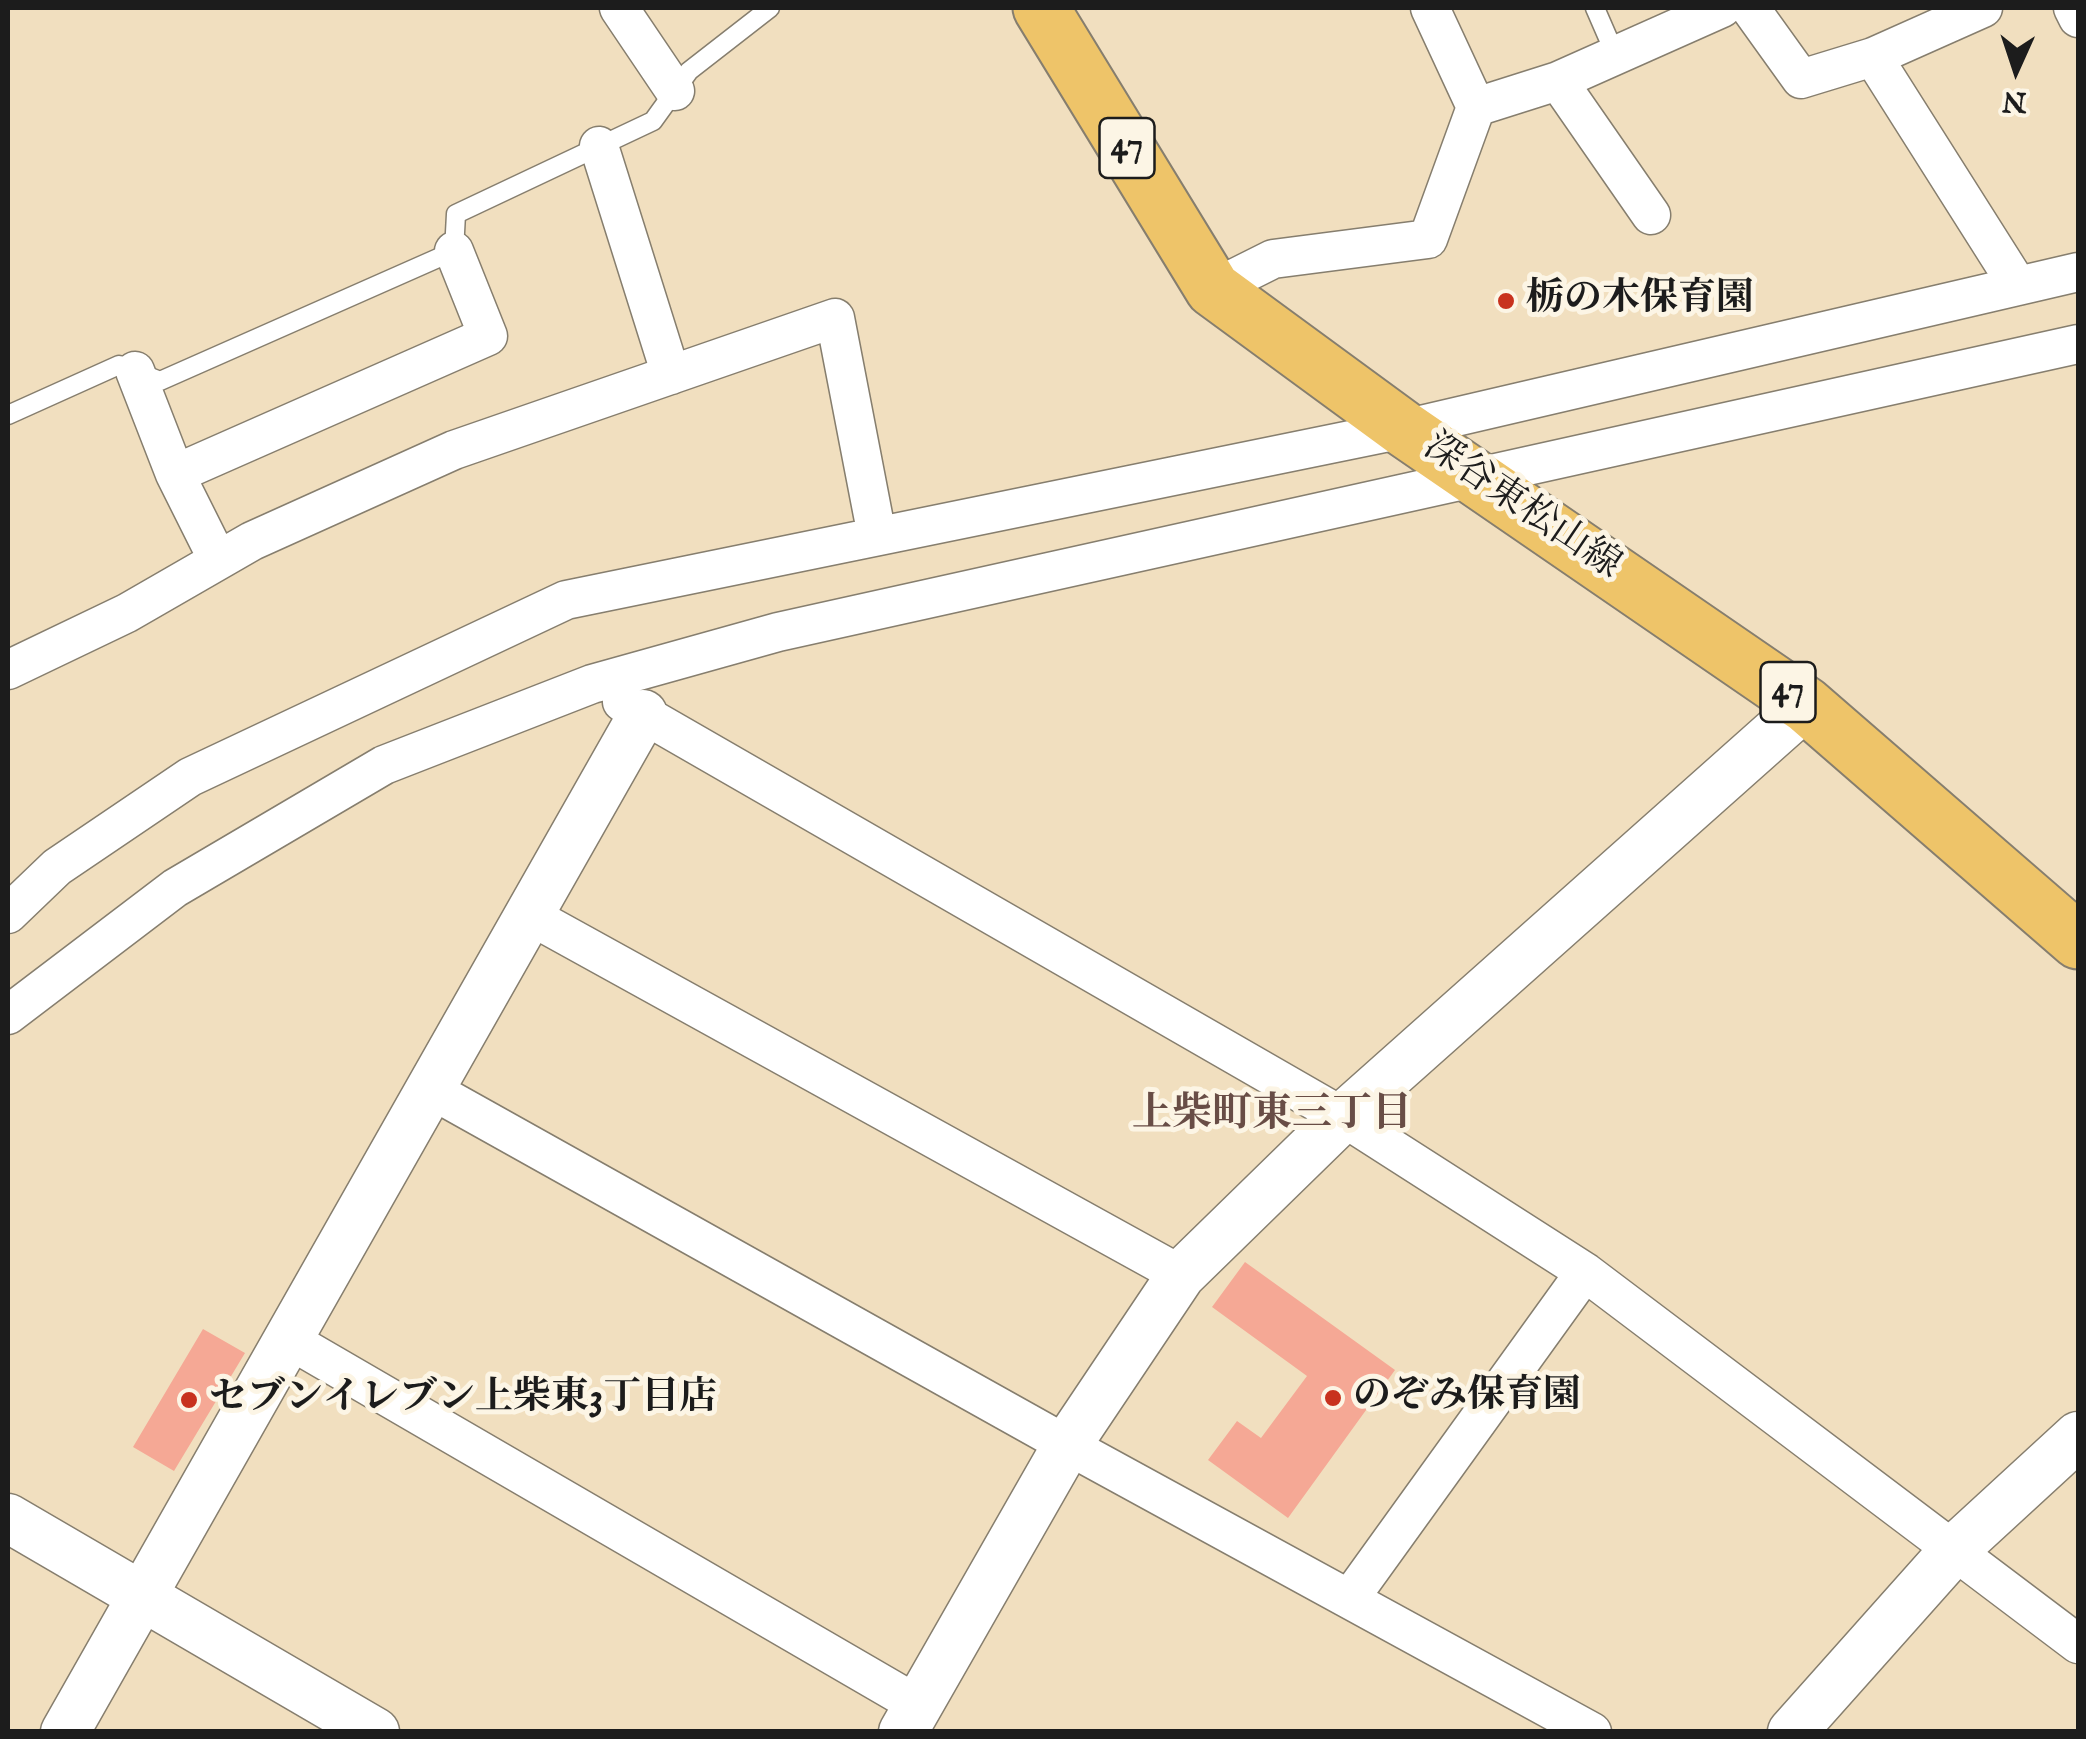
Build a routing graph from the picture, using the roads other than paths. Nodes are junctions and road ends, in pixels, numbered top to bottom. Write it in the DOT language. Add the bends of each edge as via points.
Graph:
graph roads {
  1 [pos="619,8"];
  2 [pos="770,8"];
  3 [pos="1042,8"];
  4 [pos="1430,8"];
  5 [pos="1595,8"];
  6 [pos="1722,8"];
  7 [pos="1750,8"];
  8 [pos="1984,8"];
  9 [pos="2074,8"];
  10 [pos="2078,18"];
  11 [pos="1615,54"];
  12 [pos="1873,57"];
  13 [pos="1558,81"];
  14 [pos="675,91"];
  15 [pos="1476,107"];
  16 [pos="600,146"];
  17 [pos="1651,215"];
  18 [pos="454,250"];
  19 [pos="2078,272"];
  20 [pos="2018,286"];
  21 [pos="1212,288"];
  22 [pos="2078,344"];
  23 [pos="135,371"];
  24 [pos="671,375"];
  25 [pos="8,416"];
  26 [pos="1404,429"];
  27 [pos="175,474"];
  28 [pos="1474,475"];
  29 [pos="877,536"];
  30 [pos="218,560"];
  31 [pos="8,670"];
  32 [pos="592,684"];
  33 [pos="1806,704"];
  34 [pos="643,714"];
  35 [pos="8,914"];
  36 [pos="529,915"];
  37 [pos="2078,941"];
  38 [pos="8,1015"];
  39 [pos="430,1090"];
  40 [pos="1343,1117"];
  41 [pos="1585,1272"];
  42 [pos="1181,1275"];
  43 [pos="288,1339"];
  44 [pos="2078,1436"];
  45 [pos="1066,1446"];
  46 [pos="8,1518"];
  47 [pos="1956,1549"];
  48 [pos="143,1595"];
  49 [pos="1350,1598"];
  50 [pos="2078,1644"];
  51 [pos="911,1718"];
  52 [pos="66,1732"];
  53 [pos="375,1732"];
  54 [pos="1592,1732"];
  55 [pos="1792,1732"];
  1 -- 14 [label="street"];
  2 -- 14 [label="lane" via="689,71"];
  3 -- 21 [label="main road, 深谷東松山線 / 47"];
  4 -- 15 [label="street"];
  5 -- 11 [label="lane"];
  6 -- 11 [label="street"];
  7 -- 12 [label="street" via="1801,79"];
  8 -- 12 [label="street"];
  9 -- 10 [label="street"];
  11 -- 13 [label="street"];
  12 -- 20 [label="street"];
  13 -- 15 [label="street"];
  13 -- 17 [label="street"];
  14 -- 16 [label="lane" via="653,121"];
  15 -- 21 [label="street" via="1428,239 1273,259"];
  16 -- 18 [label="lane" via="456,214"];
  16 -- 24 [label="street"];
  18 -- 23 [label="lane" via="160,380"];
  18 -- 27 [label="street" via="488,336"];
  19 -- 20 [label="street"];
  20 -- 26 [label="street"];
  21 -- 26 [label="main road, 深谷東松山線 / 47"];
  22 -- 28 [label="street"];
  23 -- 25 [label="lane" via="119,366"];
  23 -- 27 [label="street"];
  24 -- 29 [label="street" via="835,318"];
  24 -- 30 [label="street" via="454,450"];
  26 -- 28 [label="main road, 深谷東松山線 / 47"];
  26 -- 29 [label="street"];
  27 -- 30 [label="street"];
  28 -- 32 [label="street" via="778,632"];
  28 -- 33 [label="main road, 深谷東松山線 / 47"];
  29 -- 35 [label="street" via="566,600 190,777 58,867"];
  30 -- 31 [label="street" via="126,614"];
  32 -- 34 [label="street"];
  32 -- 38 [label="street" via="384,765 174,888"];
  33 -- 37 [label="main road, 深谷東松山線 / 47"];
  33 -- 40 [label="street"];
  34 -- 36 [label="street"];
  34 -- 40 [label="street"];
  36 -- 39 [label="street"];
  36 -- 42 [label="street"];
  39 -- 43 [label="street"];
  39 -- 45 [label="street"];
  40 -- 41 [label="street"];
  40 -- 42 [label="street"];
  41 -- 47 [label="street"];
  41 -- 49 [label="street"];
  42 -- 45 [label="street"];
  43 -- 48 [label="street"];
  43 -- 51 [label="street"];
  44 -- 47 [label="street"];
  45 -- 49 [label="street"];
  45 -- 51 [label="street"];
  46 -- 48 [label="street"];
  47 -- 50 [label="street"];
  47 -- 55 [label="street"];
  48 -- 52 [label="street"];
  48 -- 53 [label="street"];
  49 -- 54 [label="street"];
}
